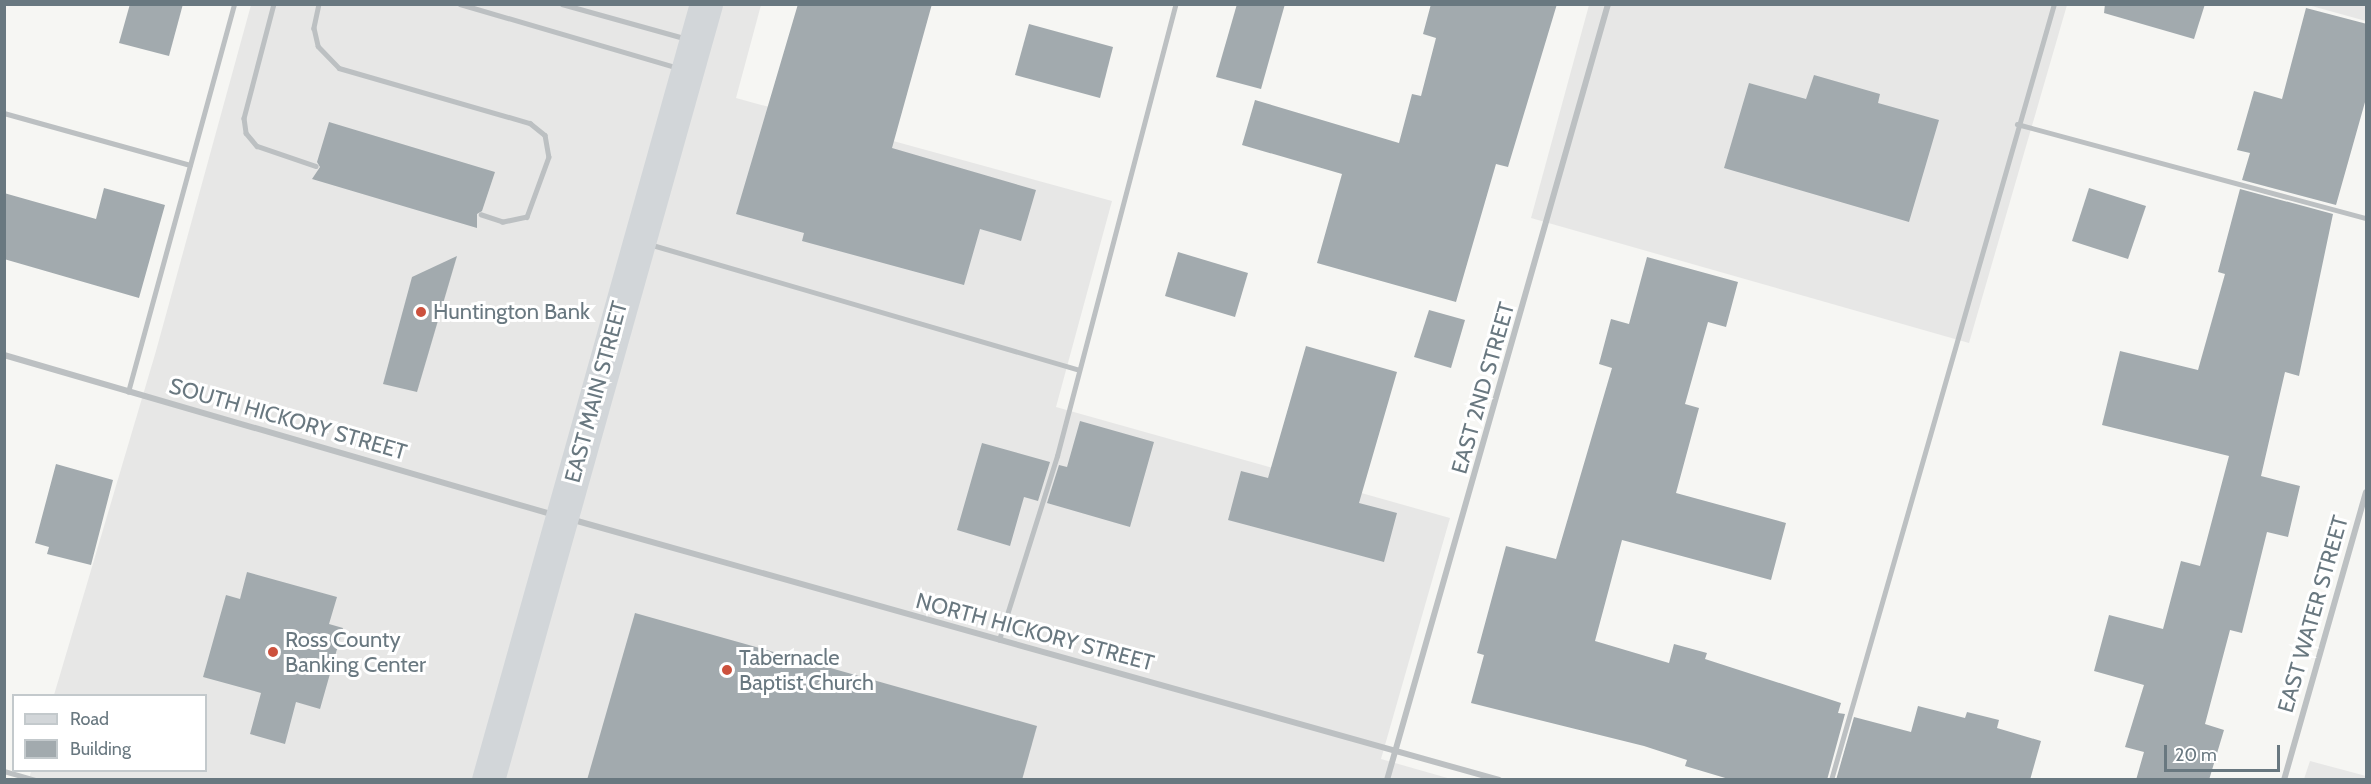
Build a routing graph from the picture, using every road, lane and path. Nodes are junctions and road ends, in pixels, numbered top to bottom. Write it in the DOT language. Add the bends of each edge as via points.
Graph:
graph roads {
  1 [pos="234,4"];
  2 [pos="274,4"];
  3 [pos="319,4"];
  4 [pos="460,4"];
  5 [pos="562,4"];
  6 [pos="706,4"];
  7 [pos="1176,4"];
  8 [pos="1608,4"];
  9 [pos="2054,4"];
  10 [pos="691,56"];
  11 [pos="4,113"];
  12 [pos="2017,124"];
  13 [pos="190,165"];
  14 [pos="316,166"];
  15 [pos="481,215"];
  16 [pos="2367,218"];
  17 [pos="638,241"];
  18 [pos="4,355"];
  19 [pos="1079,370"];
  20 [pos="128,392"];
  21 [pos="2367,492"];
  22 [pos="562,516"];
  23 [pos="999,642"];
  24 [pos="1395,748"];
  25 [pos="5,773"];
  26 [pos="35,780"];
  27 [pos="488,780"];
  28 [pos="1387,780"];
  29 [pos="1499,780"];
  30 [pos="1831,780"];
  31 [pos="2284,780"];
  1 -- 13 [label="lane"];
  2 -- 14 [label="lane" via="244,118 246,133 257,146"];
  3 -- 15 [label="lane" via="314,28 318,46 339,68 530,123 546,135 549,157 527,217 504,222"];
  4 -- 10 [label="lane"];
  5 -- 10 [label="lane"];
  6 -- 10 [label="main road, EAST MAIN STREET"];
  7 -- 19 [label="lane"];
  8 -- 24 [label="street, EAST 2ND STREET"];
  9 -- 12 [label="lane"];
  10 -- 17 [label="main road, EAST MAIN STREET"];
  11 -- 13 [label="lane"];
  12 -- 16 [label="lane"];
  12 -- 30 [label="lane"];
  13 -- 20 [label="lane"];
  17 -- 19 [label="lane"];
  17 -- 22 [label="main road, EAST MAIN STREET"];
  18 -- 20 [label="street, SOUTH HICKORY STREET"];
  19 -- 23 [label="lane"];
  20 -- 22 [label="street, SOUTH HICKORY STREET"];
  21 -- 31 [label="street, EAST WATER STREET"];
  22 -- 23 [label="street, NORTH HICKORY STREET"];
  22 -- 27 [label="main road, EAST MAIN STREET"];
  23 -- 24 [label="street, NORTH HICKORY STREET"];
  24 -- 28 [label="street, EAST 2ND STREET"];
  24 -- 29 [label="street, NORTH HICKORY STREET"];
  25 -- 26 [label="lane"];
}
